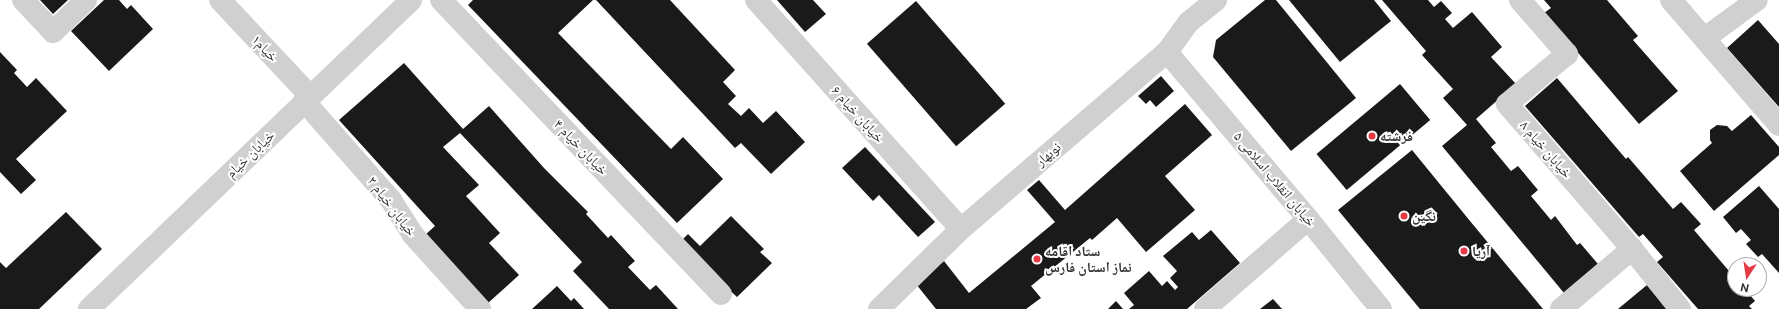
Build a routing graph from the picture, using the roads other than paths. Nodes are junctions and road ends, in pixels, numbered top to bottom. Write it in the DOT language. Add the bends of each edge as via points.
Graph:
graph roads {
  1 [pos="23,0"];
  2 [pos="86,0"];
  3 [pos="220,0"];
  4 [pos="411,0"];
  5 [pos="441,0"];
  6 [pos="756,0"];
  7 [pos="1216,0"];
  8 [pos="1520,0"];
  9 [pos="1671,0"];
  10 [pos="1757,0"];
  11 [pos="1705,38"];
  12 [pos="1167,52"];
  13 [pos="307,99"];
  14 [pos="1779,125"];
  15 [pos="1308,219"];
  16 [pos="961,229"];
  17 [pos="1632,250"];
  18 [pos="721,294"];
  19 [pos="89,309"];
  20 [pos="480,309"];
  21 [pos="879,309"];
  22 [pos="1204,309"];
  23 [pos="1380,309"];
  24 [pos="1561,309"];
  25 [pos="1680,309"];
  1 -- 2 [label="street" via="53,32"];
  3 -- 13 [label="street, ۱خیام"];
  4 -- 13 [label="street, خیابان خیام"];
  5 -- 18 [label="street, خیابان خیام ۴"];
  6 -- 16 [label="street, خیابان خیام ۶"];
  7 -- 12 [label="street, نوبهار" via="1189,22"];
  8 -- 17 [label="street, خیابان خیام ۸" via="1567,54 1507,104"];
  9 -- 11 [label="street"];
  10 -- 11 [label="street"];
  11 -- 14 [label="street"];
  12 -- 15 [label="street, خیابان انقلاب اسلامی ۵"];
  12 -- 16 [label="street, نوبهار"];
  13 -- 19 [label="street, خیابان خیام"];
  13 -- 20 [label="street, خیابان خیام ۲" via="391,200 413,235"];
  15 -- 22 [label="street"];
  15 -- 23 [label="street, خیابان انقلاب اسلامی ۵"];
  16 -- 21 [label="street, نوبهار"];
  17 -- 24 [label="street"];
  17 -- 25 [label="street, خیابان خیام ۸"];
}
